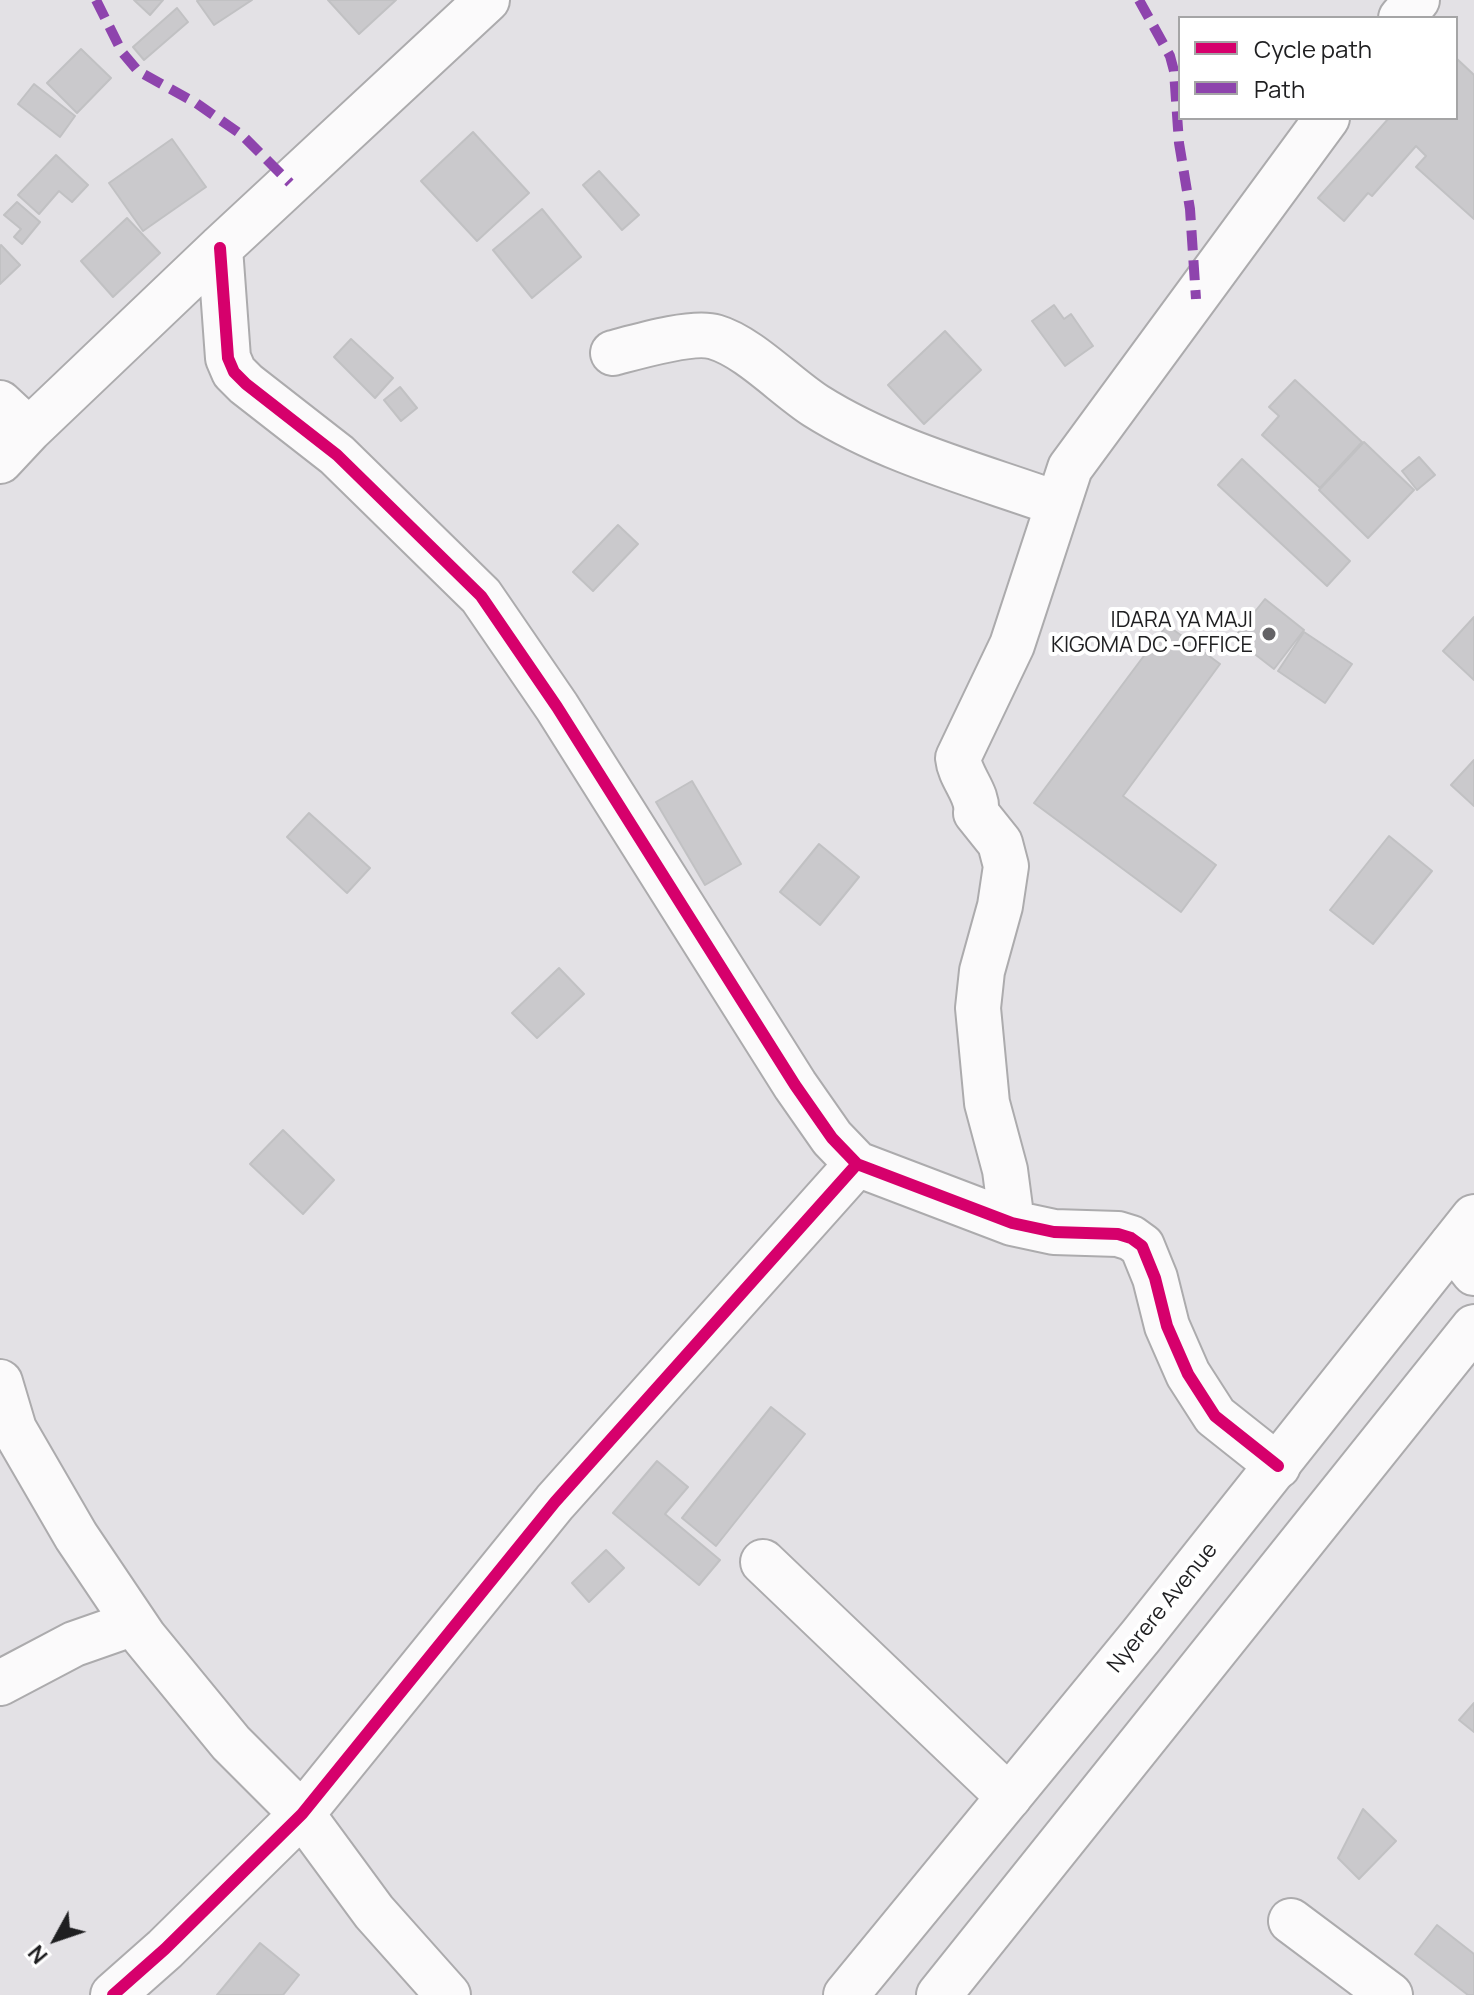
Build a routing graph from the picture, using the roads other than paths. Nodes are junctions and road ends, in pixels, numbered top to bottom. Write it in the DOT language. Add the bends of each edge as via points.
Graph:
graph roads {
  1 [pos="487,0"];
  2 [pos="1417,0"];
  3 [pos="1403,16"];
  4 [pos="1326,120"];
  5 [pos="220,248"];
  6 [pos="613,353"];
  7 [pos="15,416"];
  8 [pos="0,461"];
  9 [pos="1058,504"];
  10 [pos="857,1164"];
  11 [pos="1012,1223"];
  12 [pos="1467,1245"];
  13 [pos="1474,1327"];
  14 [pos="0,1382"];
  15 [pos="1278,1466"];
  16 [pos="763,1562"];
  17 [pos="134,1623"];
  18 [pos="0,1683"];
  19 [pos="1009,1797"];
  20 [pos="302,1814"];
  21 [pos="1291,1921"];
  22 [pos="113,1995"];
  23 [pos="448,1995"];
  24 [pos="846,1995"];
  25 [pos="939,1995"];
  26 [pos="1390,1995"];
  1 -- 5 [label="street"];
  2 -- 3 [label="street"];
  4 -- 9 [label="street" via="1070,468"];
  5 -- 7 [label="street"];
  5 -- 10 [label="street" via="228,358 234,372 337,455 481,596 566,720 795,1085"];
  6 -- 9 [label="street" via="662,339 714,336 816,406 893,446"];
  7 -- 8 [label="street"];
  9 -- 11 [label="street" via="1012,645 958,758 976,813 1000,843 1006,866 978,1008 987,1103"];
  10 -- 11 [label="street"];
  10 -- 20 [label="street" via="555,1502"];
  11 -- 15 [label="street" via="1054,1232 1118,1234 1142,1246 1188,1374 1215,1416"];
  12 -- 15 [label="street, Nyerere Avenue"];
  13 -- 25 [label="street"];
  14 -- 17 [label="street" via="14,1429"];
  15 -- 19 [label="street, Nyerere Avenue"];
  16 -- 19 [label="street"];
  17 -- 18 [label="street" via="74,1644"];
  17 -- 20 [label="street" via="231,1743"];
  19 -- 24 [label="street, Nyerere Avenue"];
  20 -- 22 [label="street"];
  20 -- 23 [label="street" via="374,1912"];
  21 -- 26 [label="street"];
}
